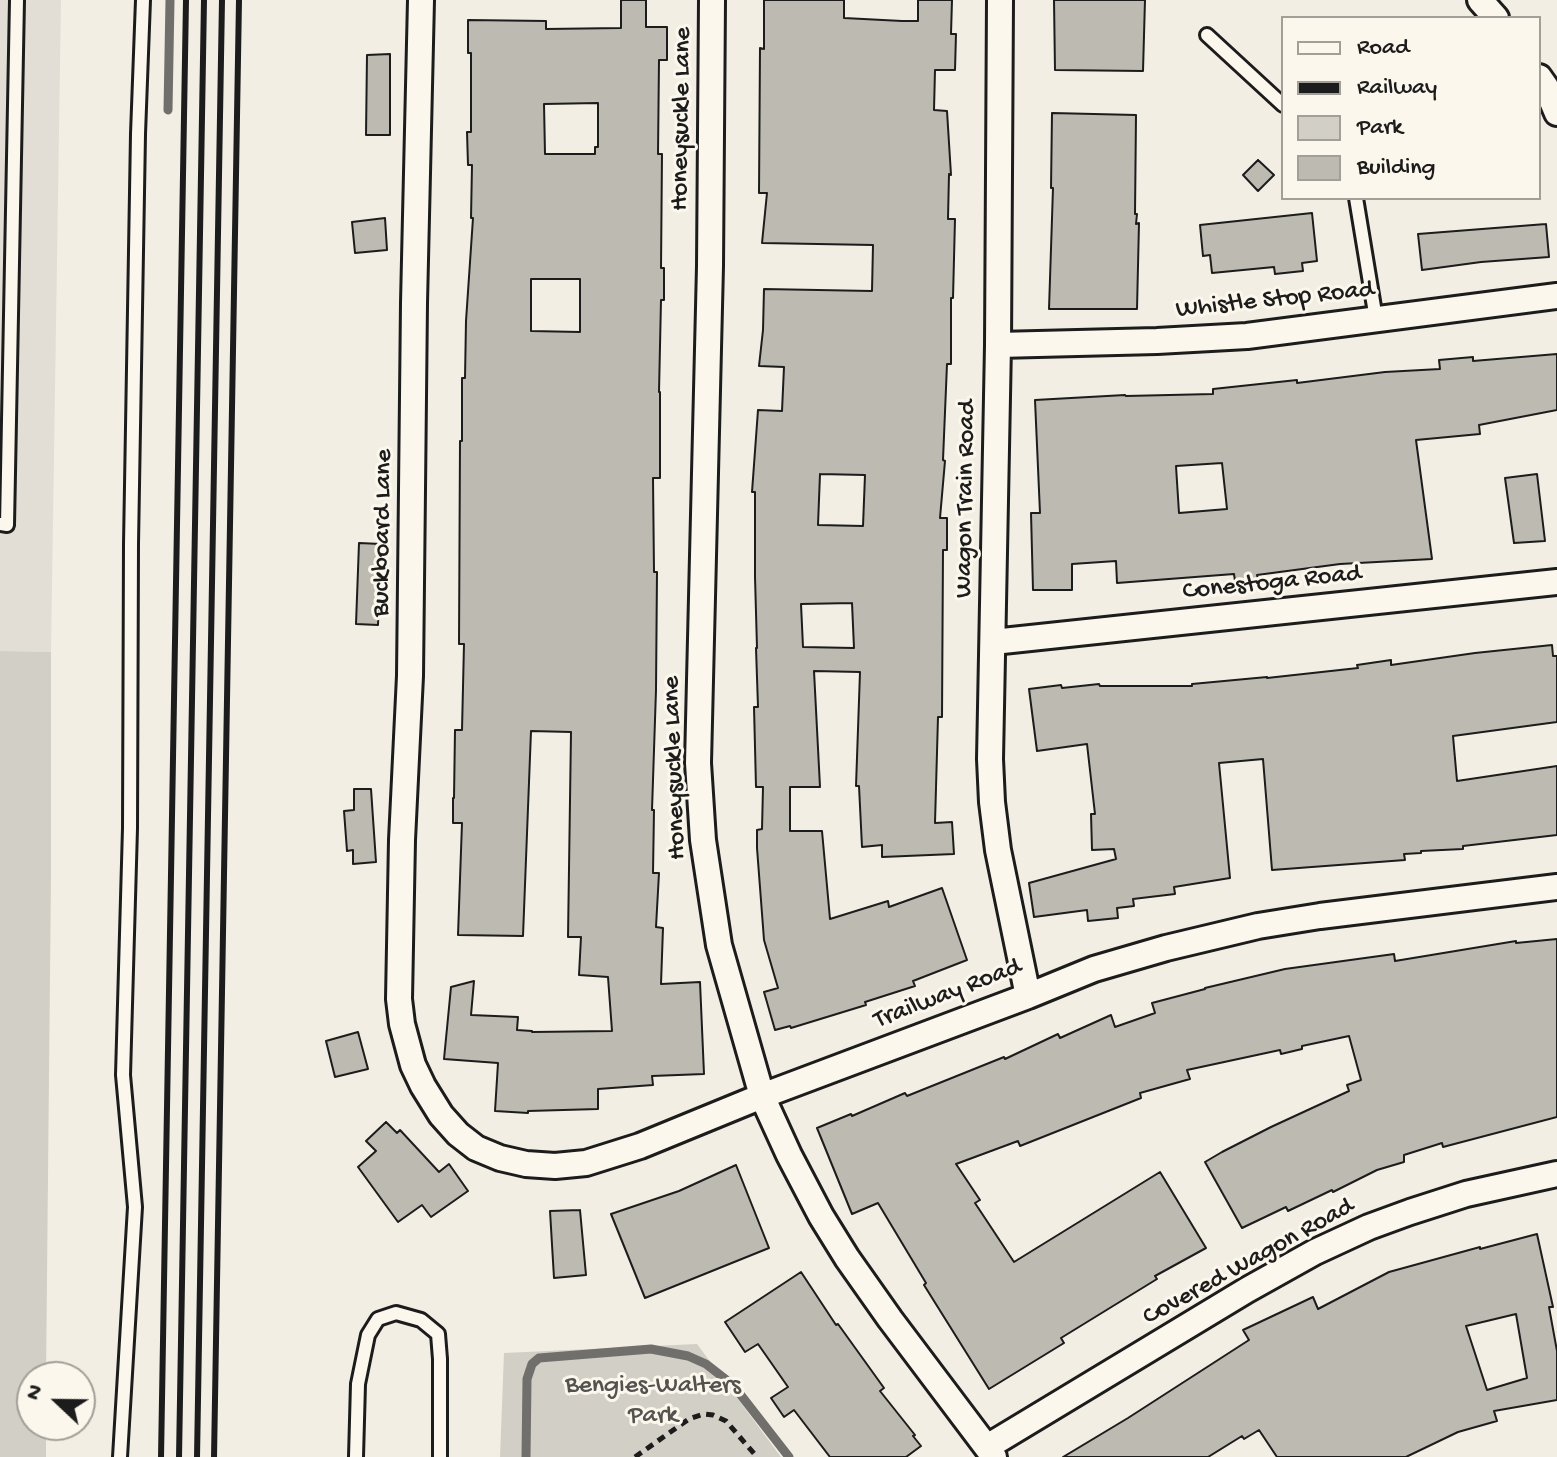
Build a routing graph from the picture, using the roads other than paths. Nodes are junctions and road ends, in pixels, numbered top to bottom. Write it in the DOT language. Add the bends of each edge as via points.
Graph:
graph roads {
  1 [pos="17,0"];
  2 [pos="143,0"];
  3 [pos="421,0"];
  4 [pos="712,0"];
  5 [pos="1000,0"];
  6 [pos="1480,0"];
  7 [pos="1494,16"];
  8 [pos="1207,35"];
  9 [pos="1541,80"];
  10 [pos="1281,103"];
  11 [pos="1557,113"];
  12 [pos="1356,200"];
  13 [pos="1557,296"];
  14 [pos="1376,319"];
  15 [pos="998,345"];
  16 [pos="0,524"];
  17 [pos="1557,582"];
  18 [pos="993,642"];
  19 [pos="1557,887"];
  20 [pos="1028,996"];
  21 [pos="413,1065"];
  22 [pos="762,1096"];
  23 [pos="1557,1174"];
  24 [pos="990,1452"];
  25 [pos="120,1457"];
  26 [pos="356,1457"];
  27 [pos="440,1457"];
  1 -- 16 [label="lane" via="7,525"];
  2 -- 25 [label="lane" via="123,1075 135,1207"];
  3 -- 21 [label="street, Buckboard Lane" via="399,999"];
  4 -- 22 [label="street, Honeysuckle Lane" via="698,763 719,945"];
  5 -- 15 [label="street, Wagon Train Road"];
  6 -- 7 [label="street"];
  8 -- 10 [label="lane"];
  9 -- 11 [label="street"];
  12 -- 14 [label="lane"];
  13 -- 14 [label="street, Whistle Stop Road"];
  14 -- 15 [label="street, Whistle Stop Road" via="1247,336"];
  15 -- 18 [label="street, Wagon Train Road"];
  17 -- 18 [label="street, Conestoga Road"];
  18 -- 20 [label="street, Wagon Train Road" via="992,802"];
  19 -- 20 [label="street, Trailway Road" via="1219,934 1094,969"];
  20 -- 22 [label="street, Trailway Road"];
  21 -- 22 [label="street, Trailway Road" via="432,1102 458,1134 476,1148 526,1164 586,1163"];
  22 -- 24 [label="street, Honeysuckle Lane" via="847,1258"];
  23 -- 24 [label="street, Covered Wagon Road" via="1410,1212 1315,1252"];
  26 -- 27 [label="lane" via="358,1384 368,1335 378,1319 396,1313 421,1320 438,1334"];
}
